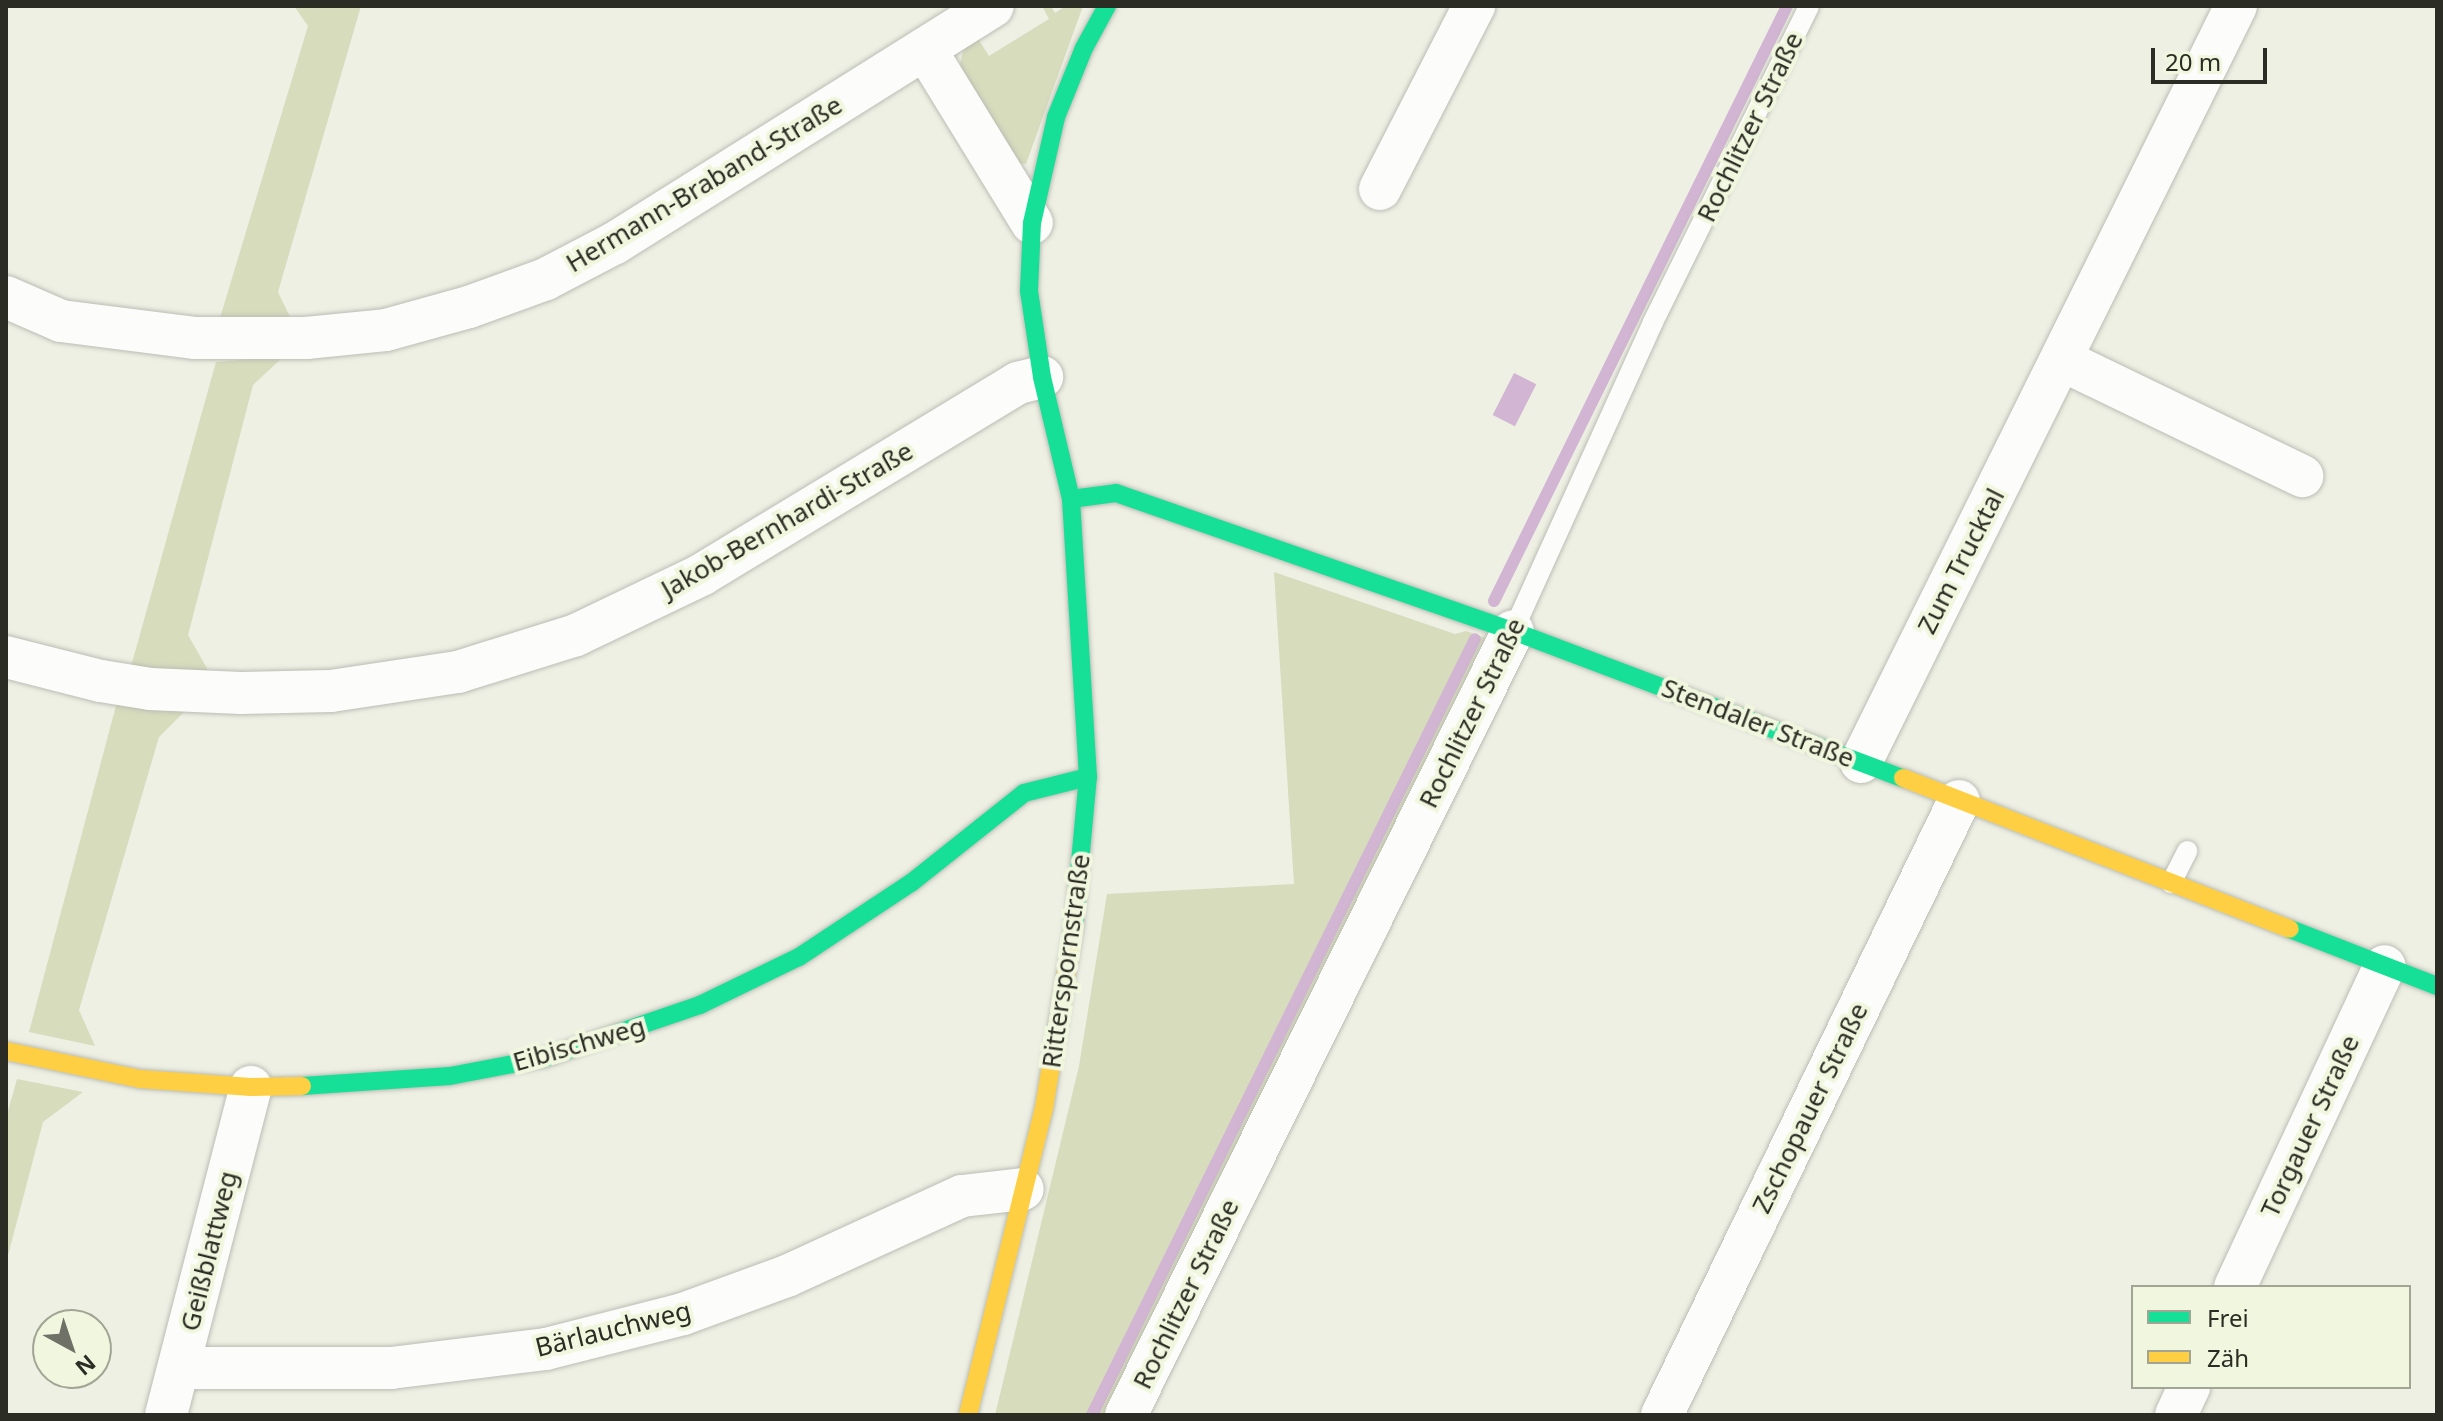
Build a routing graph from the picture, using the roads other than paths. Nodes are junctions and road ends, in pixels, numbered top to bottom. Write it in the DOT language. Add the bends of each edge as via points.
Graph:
graph roads {
  1 [pos="993,6"];
  2 [pos="1107,6"];
  3 [pos="1474,6"];
  4 [pos="1809,6"];
  5 [pos="2220,12"];
  6 [pos="925,49"];
  7 [pos="1380,189"];
  8 [pos="1032,223"];
  9 [pos="6,297"];
  10 [pos="2062,360"];
  11 [pos="1042,377"];
  12 [pos="2302,476"];
  13 [pos="1071,499"];
  14 [pos="1513,631"];
  15 [pos="6,657"];
  16 [pos="1861,762"];
  17 [pos="1088,777"];
  18 [pos="1959,801"];
  19 [pos="2187,851"];
  20 [pos="2171,883"];
  21 [pos="2385,966"];
  22 [pos="2437,986"];
  23 [pos="6,1051"];
  24 [pos="251,1087"];
  25 [pos="1023,1189"];
  26 [pos="2236,1285"];
  27 [pos="179,1368"];
  28 [pos="2188,1389"];
  29 [pos="166,1415"];
  30 [pos="968,1415"];
  31 [pos="1126,1415"];
  32 [pos="1662,1415"];
  33 [pos="2176,1415"];
  1 -- 6 [label="street, Hermann-Braband-Straße"];
  2 -- 8 [label="street, Ritterspornstraße" via="1056,117"];
  3 -- 7 [label="street"];
  4 -- 14 [label="lane, Rochlitzer Straße" via="1653,322"];
  5 -- 10 [label="street, Zum Trucktal"];
  6 -- 8 [label="street"];
  6 -- 9 [label="street, Hermann-Braband-Straße" via="615,243 546,279 386,330 306,338 196,338 61,321"];
  8 -- 11 [label="street, Ritterspornstraße" via="1029,291"];
  10 -- 12 [label="street"];
  10 -- 16 [label="street, Zum Trucktal"];
  11 -- 13 [label="street, Ritterspornstraße"];
  11 -- 15 [label="street, Jakob-Bernhardi-Straße" via="1018,383 701,575 576,635 458,672 331,691 241,693 150,689"];
  13 -- 14 [label="street, Stendaler Straße" via="1116,493"];
  13 -- 17 [label="street, Ritterspornstraße"];
  14 -- 16 [label="street, Stendaler Straße"];
  14 -- 31 [label="street, Rochlitzer Straße"];
  16 -- 18 [label="street, Stendaler Straße"];
  17 -- 24 [label="street, Eibischweg" via="1024,793 911,883 799,957 700,1005 625,1033 544,1058 450,1076"];
  17 -- 25 [label="street, Ritterspornstraße" via="1060,1035"];
  18 -- 20 [label="street, Stendaler Straße"];
  18 -- 32 [label="street, Zschopauer Straße"];
  19 -- 20 [label="lane"];
  20 -- 21 [label="street, Stendaler Straße"];
  21 -- 22 [label="street, Stendaler Straße"];
  21 -- 26 [label="street, Torgauer Straße"];
  23 -- 24 [label="street, Eibischweg" via="140,1079"];
  24 -- 27 [label="street, Geißblattweg"];
  25 -- 27 [label="street, Bärlauchweg" via="962,1196 787,1276 683,1314 546,1349 391,1368"];
  25 -- 30 [label="street, Ritterspornstraße"];
  27 -- 29 [label="street, Geißblattweg"];
  28 -- 33 [label="street"];
}
